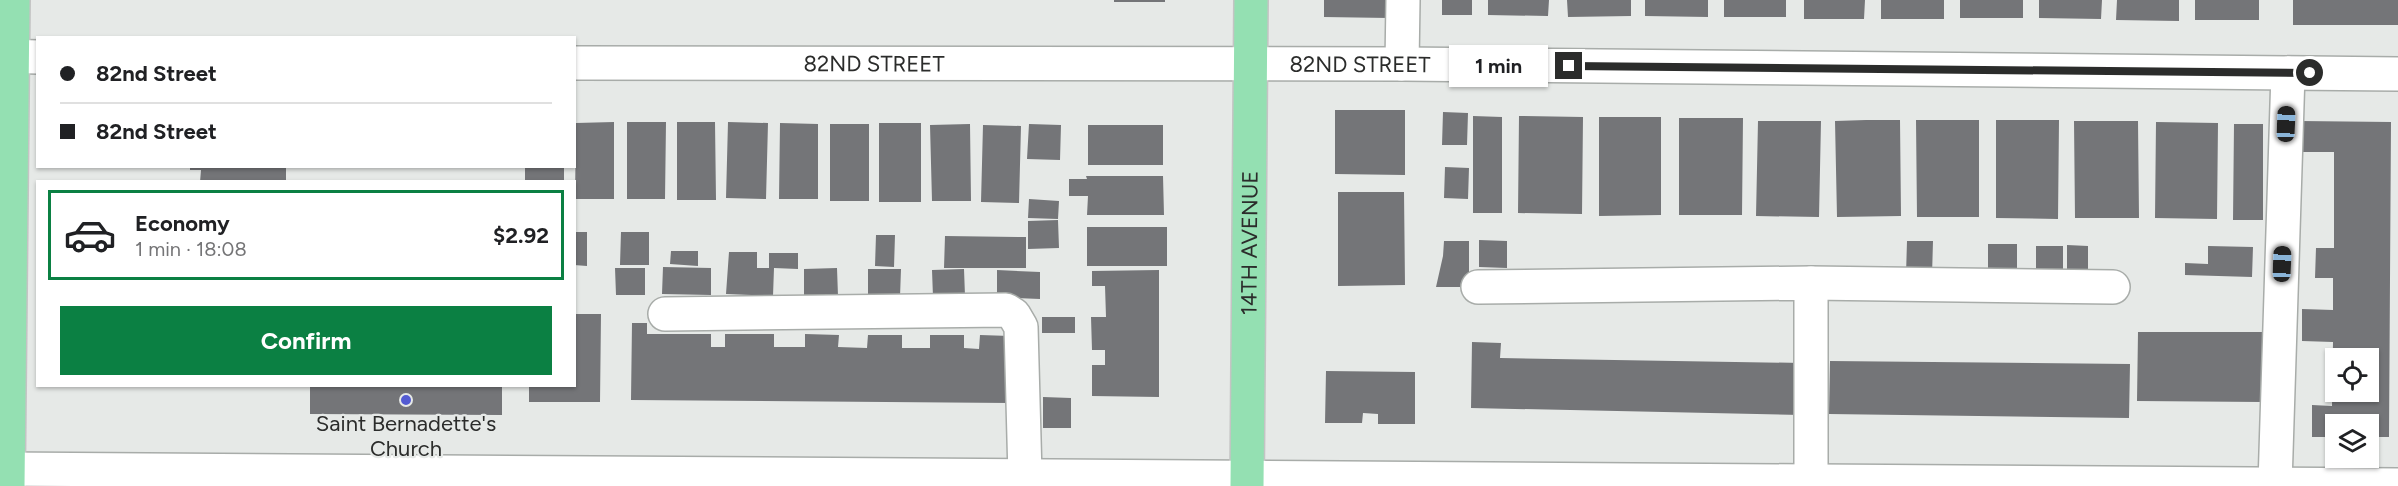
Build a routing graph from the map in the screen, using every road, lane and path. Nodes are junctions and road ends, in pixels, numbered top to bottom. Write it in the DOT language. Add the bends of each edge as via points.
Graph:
graph roads {
  1 [pos="13,0"];
  2 [pos="1251,0"];
  3 [pos="1403,0"];
  4 [pos="17,57"];
  5 [pos="576,63"];
  6 [pos="1402,64"];
  7 [pos="1251,65"];
  8 [pos="2288,73"];
  9 [pos="2398,74"];
  10 [pos="1811,283"];
  11 [pos="2113,286"];
  12 [pos="1478,287"];
  13 [pos="666,314"];
  14 [pos="5,475"];
  15 [pos="1025,476"];
  16 [pos="1247,482"];
  17 [pos="1811,482"];
  18 [pos="2275,484"];
  19 [pos="2398,486"];
  1 -- 4 [label="main road"];
  2 -- 7 [label="main road, 14TH AVENUE"];
  3 -- 6 [label="street"];
  4 -- 14 [label="main road"];
  5 -- 7 [label="street, 82ND STREET"];
  6 -- 7 [label="street, 82ND STREET"];
  6 -- 8 [label="street, 82ND STREET"];
  7 -- 16 [label="main road, 14TH AVENUE"];
  8 -- 9 [label="street, 82ND STREET"];
  8 -- 18 [label="street"];
  10 -- 11 [label="street"];
  10 -- 12 [label="street"];
  10 -- 17 [label="street"];
  13 -- 15 [label="street" via="1006,310 1021,327"];
  14 -- 15 [label="street"];
  15 -- 16 [label="street"];
  16 -- 17 [label="street"];
  17 -- 18 [label="street"];
  18 -- 19 [label="street"];
}
